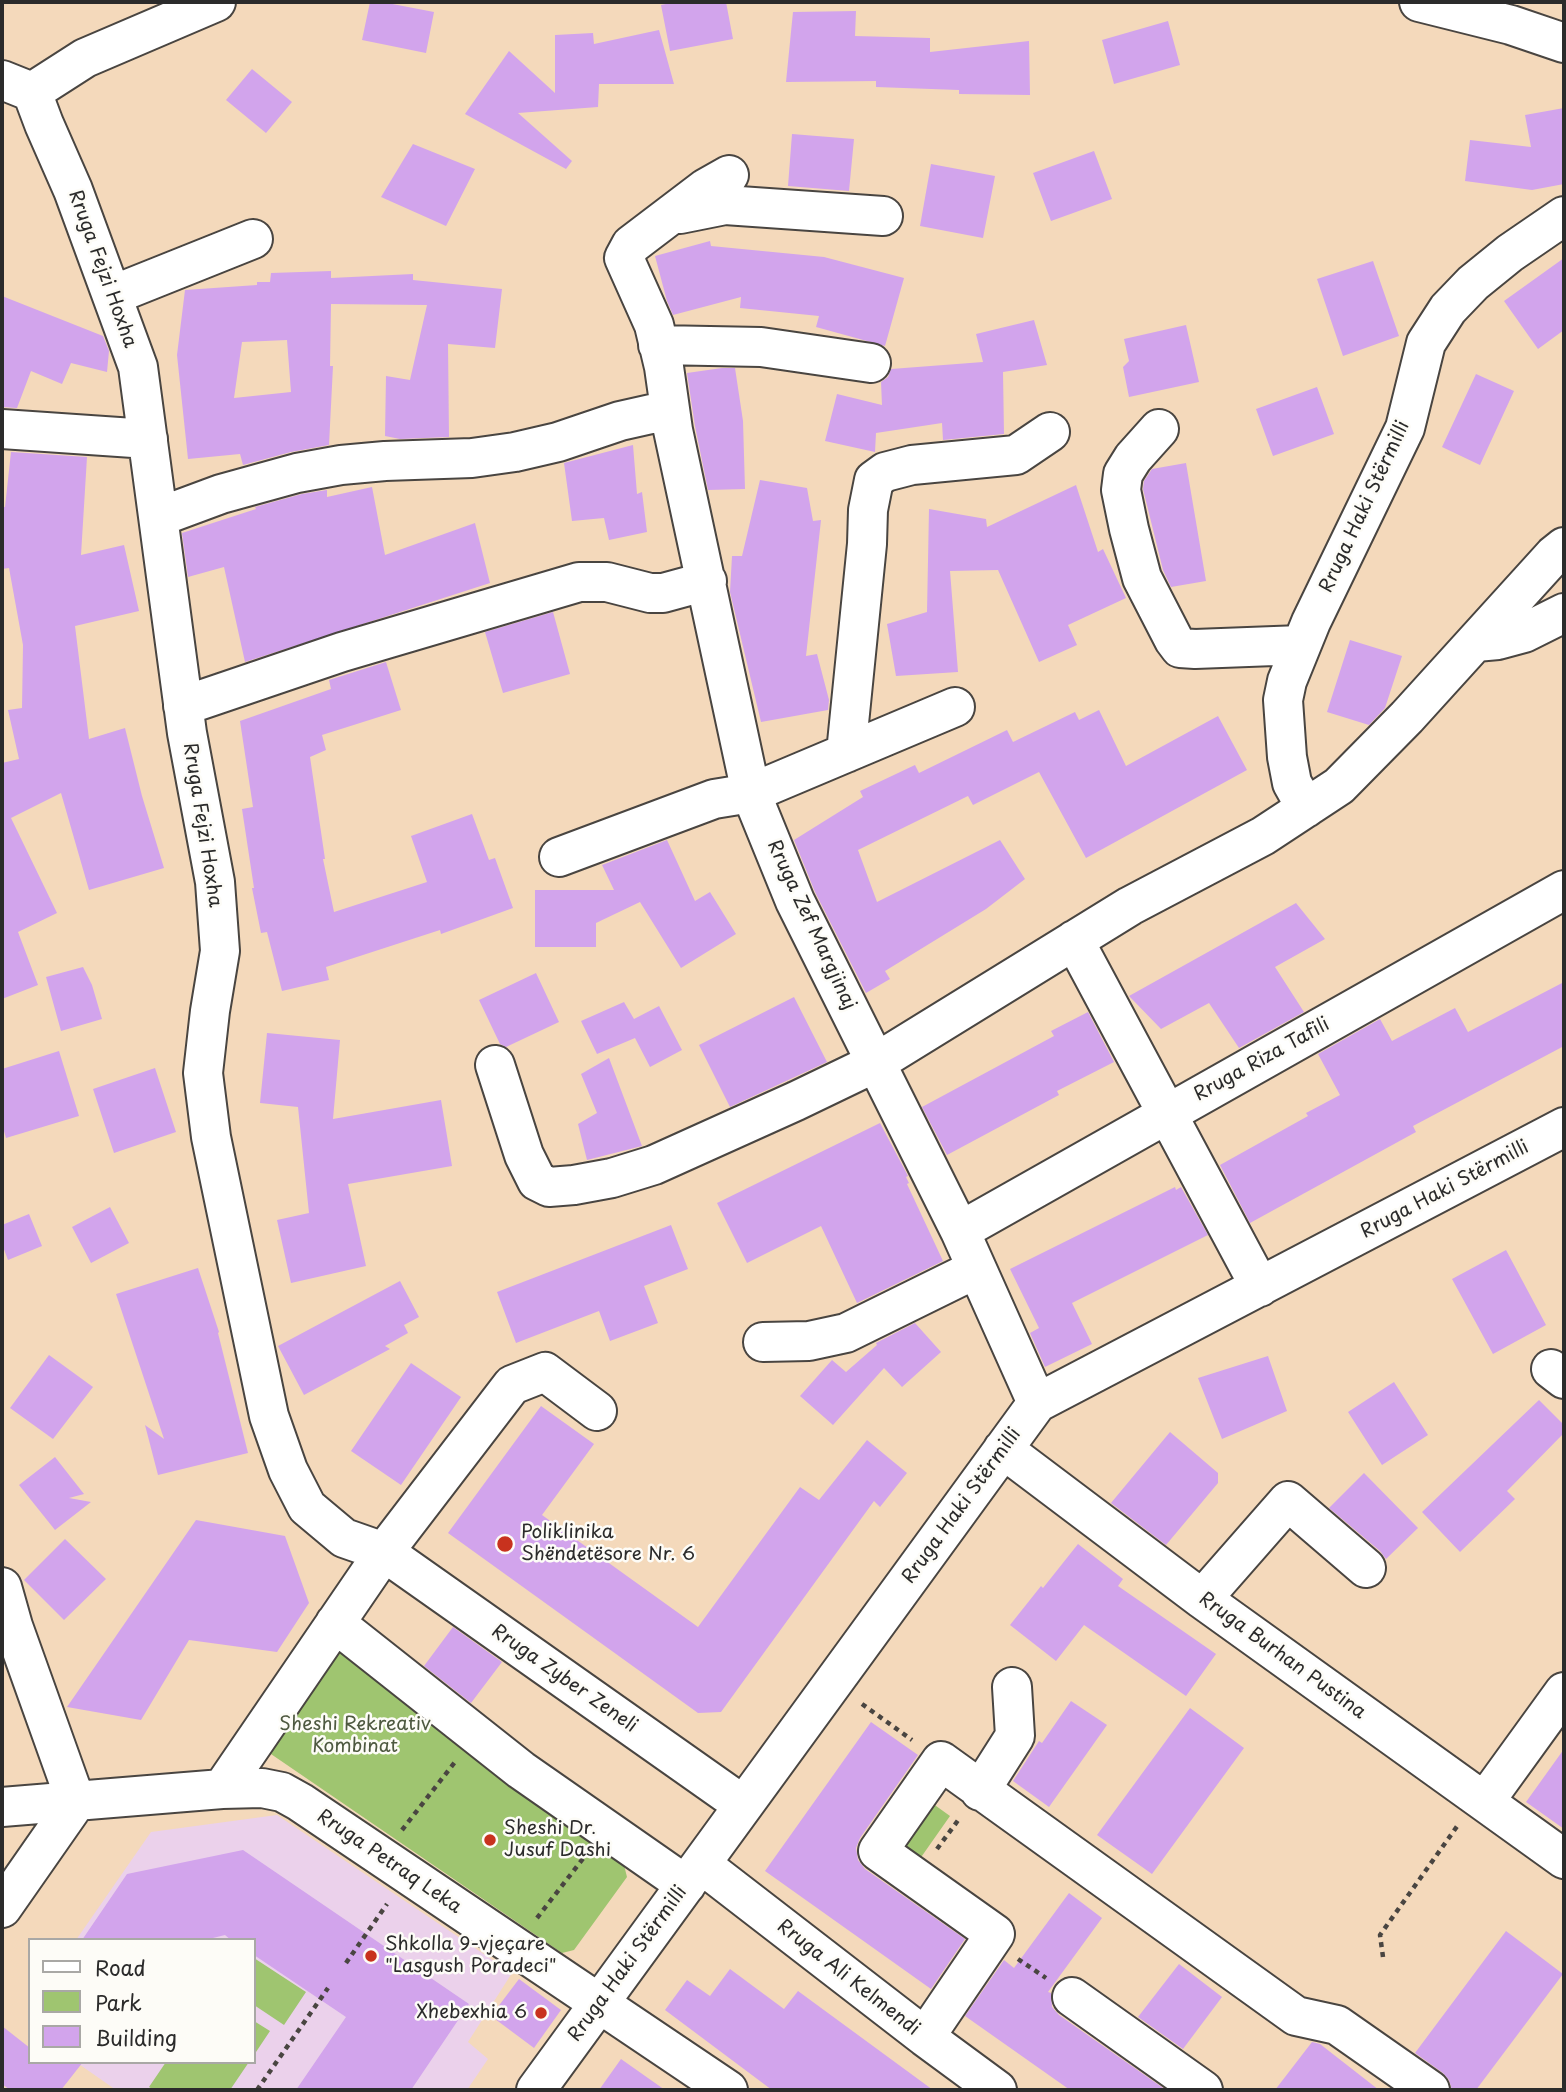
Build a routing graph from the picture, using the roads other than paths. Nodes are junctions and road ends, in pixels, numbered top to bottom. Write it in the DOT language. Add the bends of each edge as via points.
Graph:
graph roads {
  1 [pos="216,2"];
  2 [pos="1419,2"];
  3 [pos="1564,43"];
  4 [pos="17,86"];
  5 [pos="729,175"];
  6 [pos="883,216"];
  7 [pos="1564,216"];
  8 [pos="667,217"];
  9 [pos="253,239"];
  10 [pos="113,295"];
  11 [pos="658,345"];
  12 [pos="871,363"];
  13 [pos="669,410"];
  14 [pos="2,429"];
  15 [pos="1159,429"];
  16 [pos="1051,432"];
  17 [pos="148,439"];
  18 [pos="159,517"];
  19 [pos="1564,547"];
  20 [pos="707,581"];
  21 [pos="1564,613"];
  22 [pos="1476,642"];
  23 [pos="1301,645"];
  24 [pos="183,706"];
  25 [pos="955,706"];
  26 [pos="846,753"];
  27 [pos="751,793"];
  28 [pos="1306,808"];
  29 [pos="559,857"];
  30 [pos="1564,890"];
  31 [pos="1074,940"];
  32 [pos="877,1062"];
  33 [pos="495,1065"];
  34 [pos="1167,1113"];
  35 [pos="1564,1127"];
  36 [pos="960,1231"];
  37 [pos="976,1269"];
  38 [pos="1260,1287"];
  39 [pos="763,1342"];
  40 [pos="1037,1403"];
  41 [pos="597,1411"];
  42 [pos="1003,1449"];
  43 [pos="384,1552"];
  44 [pos="1366,1568"];
  45 [pos="2,1587"];
  46 [pos="1202,1599"];
  47 [pos="7,1622"];
  48 [pos="335,1623"];
  49 [pos="1012,1687"];
  50 [pos="1564,1692"];
  51 [pos="222,1789"];
  52 [pos="980,1791"];
  53 [pos="1481,1799"];
  54 [pos="76,1802"];
  55 [pos="743,1805"];
  56 [pos="2,1807"];
  57 [pos="1564,1859"];
  58 [pos="694,1874"];
  59 [pos="2,1908"];
  60 [pos="1072,1997"];
  61 [pos="600,2003"];
  62 [pos="925,2037"];
  63 [pos="1417,2087"];
  64 [pos="536,2090"];
  65 [pos="728,2090"];
  66 [pos="997,2090"];
  67 [pos="1200,2090"];
  1 -- 4 [label="street"];
  2 -- 3 [label="street"];
  4 -- 10 [label="street, Rruga Fejzi Hoxha" via="73,190"];
  5 -- 8 [label="street"];
  6 -- 8 [label="street" via="725,205"];
  7 -- 23 [label="street, Rruga Haki Stërmilli" via="1473,283 1448,309 1426,343 1405,428"];
  8 -- 11 [label="street, Rruga Zef Margjinaj" via="631,245 624,258"];
  9 -- 10 [label="street"];
  10 -- 17 [label="street, Rruga Fejzi Hoxha" via="138,367"];
  11 -- 12 [label="street" via="761,347"];
  11 -- 13 [label="street, Rruga Zef Margjinaj"];
  13 -- 18 [label="street" via="515,452 363,463 297,473"];
  13 -- 20 [label="street, Rruga Zef Margjinaj"];
  14 -- 17 [label="street"];
  15 -- 23 [label="street" via="1133,458 1121,491 1142,578 1174,640 1180,648 1195,649"];
  16 -- 26 [label="street" via="1016,455 912,465 874,480"];
  17 -- 18 [label="street, Rruga Fejzi Hoxha"];
  18 -- 24 [label="street, Rruga Fejzi Hoxha"];
  19 -- 22 [label="street"];
  20 -- 24 [label="street" via="663,593 607,582 579,582 342,652"];
  20 -- 27 [label="street, Rruga Zef Margjinaj"];
  21 -- 22 [label="street" via="1524,633"];
  22 -- 28 [label="street" via="1339,786"];
  23 -- 28 [label="street, Rruga Haki Stërmilli" via="1283,700 1292,783"];
  24 -- 43 [label="street, Rruga Fejzi Hoxha" via="215,882 220,951 203,1073 211,1137 269,1416 307,1507 344,1538"];
  25 -- 26 [label="street"];
  26 -- 27 [label="street"];
  27 -- 29 [label="street" via="714,799"];
  27 -- 32 [label="street, Rruga Zef Margjinaj" via="795,901"];
  28 -- 31 [label="street" via="1264,836"];
  30 -- 34 [label="street, Rruga Riza Tafili"];
  31 -- 32 [label="street"];
  31 -- 34 [label="street"];
  32 -- 33 [label="street" via="654,1165 612,1178 550,1187 537,1181 524,1155"];
  32 -- 36 [label="street, Rruga Zef Margjinaj"];
  34 -- 36 [label="street, Rruga Riza Tafili"];
  34 -- 38 [label="street"];
  35 -- 38 [label="street, Rruga Haki Stërmilli"];
  36 -- 37 [label="street, Rruga Zef Margjinaj"];
  37 -- 39 [label="street" via="846,1333 809,1341"];
  37 -- 40 [label="street, Rruga Zef Margjinaj"];
  38 -- 40 [label="street, Rruga Haki Stërmilli"];
  40 -- 42 [label="street, Rruga Haki Stërmilli"];
  41 -- 43 [label="street" via="545,1372 512,1385"];
  42 -- 46 [label="street, Rruga Burhan Pustina"];
  42 -- 55 [label="street, Rruga Haki Stërmilli"];
  43 -- 48 [label="street"];
  43 -- 55 [label="street, Rruga Zyber Zeneli"];
  44 -- 46 [label="street" via="1288,1501"];
  45 -- 47 [label="street"];
  46 -- 53 [label="street, Rruga Burhan Pustina"];
  47 -- 54 [label="street"];
  48 -- 51 [label="street"];
  48 -- 58 [label="street" via="476,1735 605,1829"];
  49 -- 52 [label="street" via="1015,1736"];
  50 -- 53 [label="street"];
  51 -- 54 [label="street, Rruga Petraq Leka"];
  51 -- 61 [label="street, Rruga Petraq Leka" via="282,1792"];
  52 -- 62 [label="street" via="941,1761 878,1851 995,1934"];
  52 -- 63 [label="street" via="1296,2016 1337,2025"];
  53 -- 57 [label="street, Rruga Burhan Pustina"];
  54 -- 56 [label="street, Rruga Petraq Leka"];
  54 -- 59 [label="street"];
  55 -- 58 [label="street, Rruga Haki Stërmilli"];
  58 -- 61 [label="street, Rruga Haki Stërmilli"];
  58 -- 62 [label="street, Rruga Ali Kelmendi"];
  60 -- 67 [label="street"];
  61 -- 64 [label="street, Rruga Haki Stërmilli"];
  61 -- 65 [label="street, Rruga Petraq Leka"];
  62 -- 66 [label="street, Rruga Ali Kelmendi"];
}
